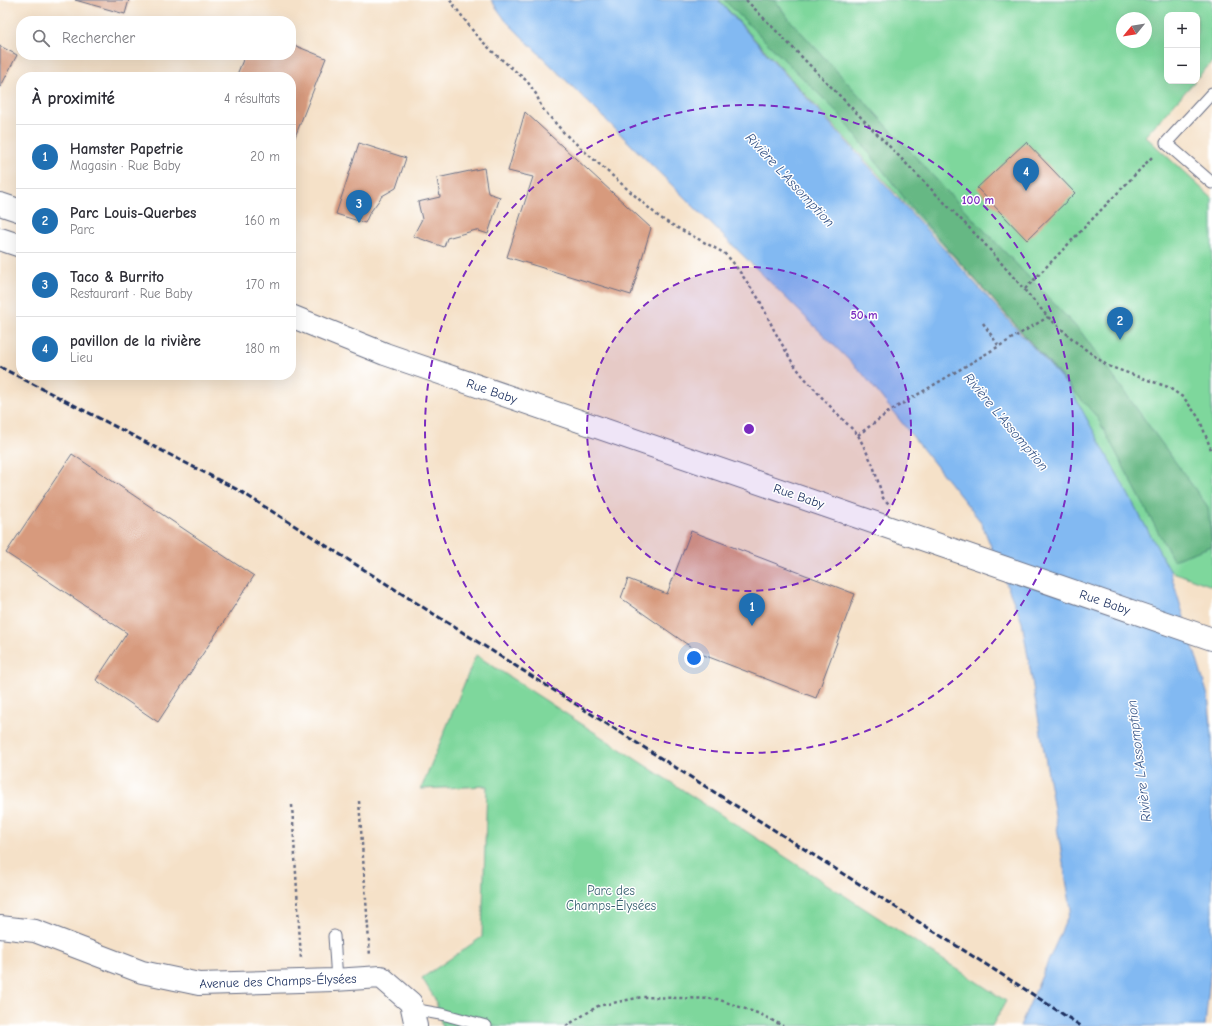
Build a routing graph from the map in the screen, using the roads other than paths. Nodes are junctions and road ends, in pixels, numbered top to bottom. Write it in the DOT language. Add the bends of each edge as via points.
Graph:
graph roads {
  1 [pos="1212,93"];
  2 [pos="1212,183"];
  3 [pos="0,204"];
  4 [pos="16,209"];
  5 [pos="0,239"];
  6 [pos="16,244"];
  7 [pos="296,318"];
  8 [pos="296,329"];
  9 [pos="386,354"];
  10 [pos="1212,639"];
  11 [pos="0,927"];
  12 [pos="334,936"];
  13 [pos="337,980"];
  14 [pos="414,1018"];
  15 [pos="486,1026"];
  1 -- 2 [label="lane" via="1166,143"];
  3 -- 4 [label="main road"];
  5 -- 6 [label="main road"];
  7 -- 9 [label="main road, Rue Baby"];
  8 -- 9 [label="main road, Rue Baby"];
  9 -- 10 [label="main road, Rue Baby"];
  11 -- 13 [label="main road, Avenue des Champs-Élysées" via="35,931 142,972 199,984"];
  12 -- 13 [label="lane"];
  13 -- 14 [label="main road, Avenue des Champs-Élysées" via="381,977 411,1002"];
  14 -- 15 [label="lane" via="446,1015"];
}
